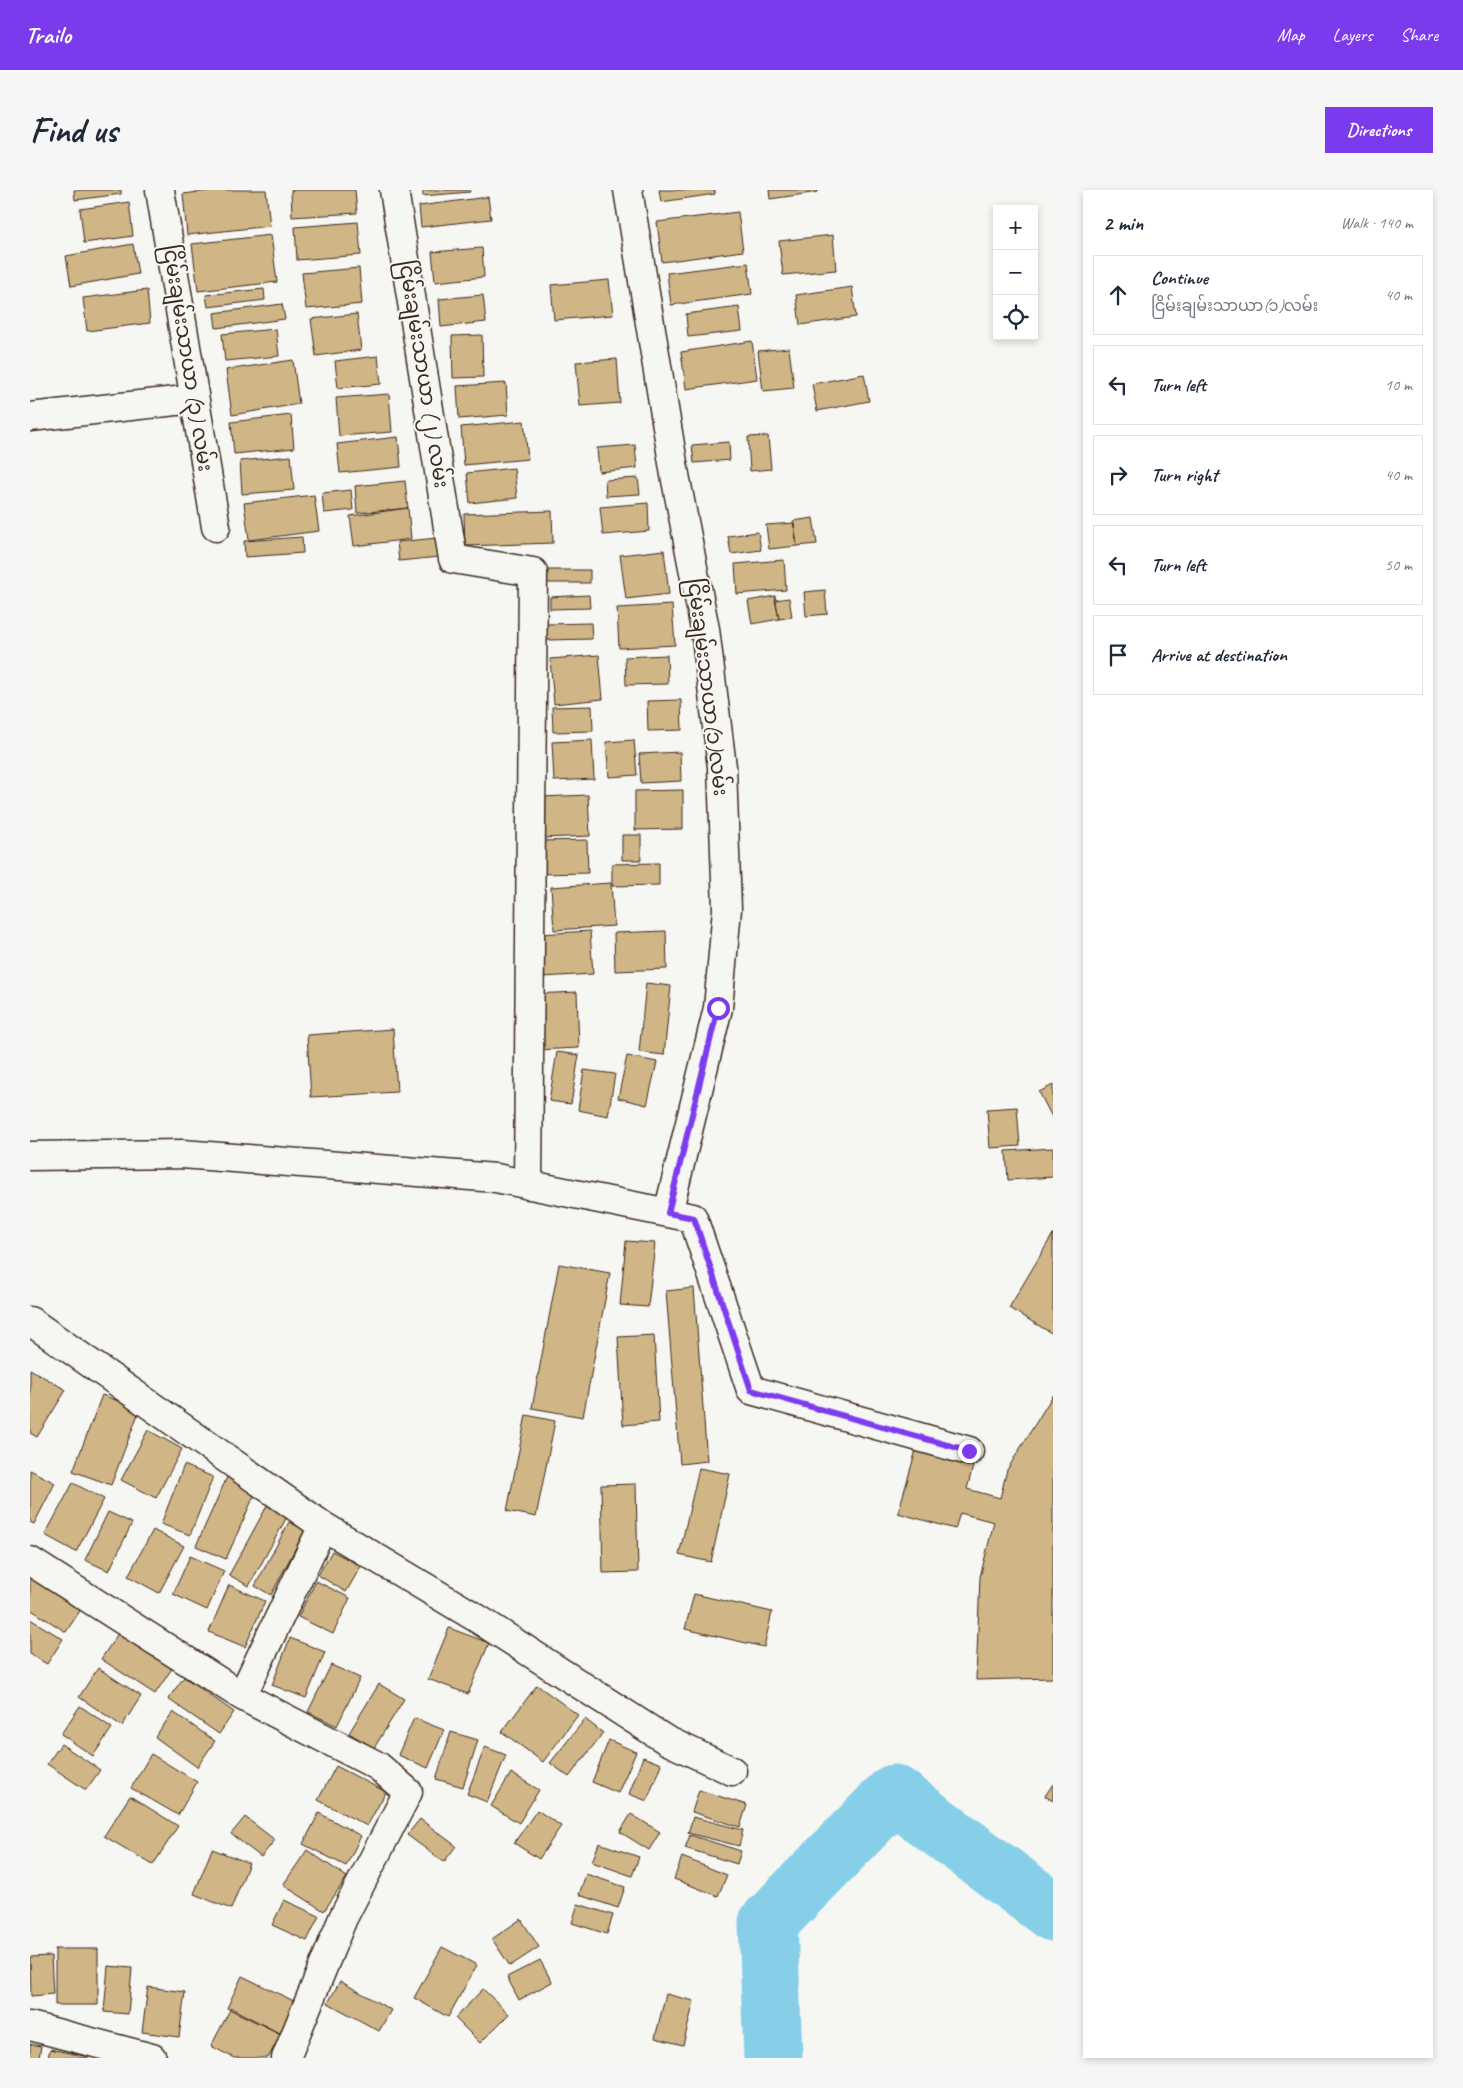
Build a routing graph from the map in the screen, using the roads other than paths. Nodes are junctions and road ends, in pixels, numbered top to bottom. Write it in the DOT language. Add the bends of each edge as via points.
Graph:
graph roads {
  1 [pos="160,190"];
  2 [pos="394,190"];
  3 [pos="628,190"];
  4 [pos="194,399"];
  5 [pos="30,417"];
  6 [pos="216,527"];
  7 [pos="30,1156"];
  8 [pos="528,1185"];
  9 [pos="668,1213"];
  10 [pos="32,1327"];
  11 [pos="969,1451"];
  12 [pos="323,1526"];
  13 [pos="30,1561"];
  14 [pos="242,1696"];
  15 [pos="732,1771"];
  16 [pos="30,2026"];
  17 [pos="152,2058"];
  18 [pos="286,2058"];
  1 -- 4 [label="street, ငြိမ်းချမ်းသာယာ (၃) လမ်း"];
  2 -- 8 [label="street, ငြိမ်းချမ်းသာယာ (၂) လမ်း" via="453,559 533,572"];
  3 -- 9 [label="street, ငြိမ်းချမ်းသာယာ(၁)လမ်း" via="704,629 722,767 727,909 718,1008"];
  4 -- 5 [label="street"];
  4 -- 6 [label="street, ငြိမ်းချမ်းသာယာ (၃) လမ်း"];
  7 -- 8 [label="street" via="182,1154 496,1178"];
  8 -- 9 [label="street"];
  9 -- 11 [label="street" via="694,1218 751,1390"];
  10 -- 12 [label="street"];
  12 -- 14 [label="street"];
  12 -- 15 [label="street" via="475,1616 666,1740"];
  13 -- 14 [label="street"];
  14 -- 18 [label="street" via="378,1766 408,1792 343,1918"];
  16 -- 17 [label="street"];
}
